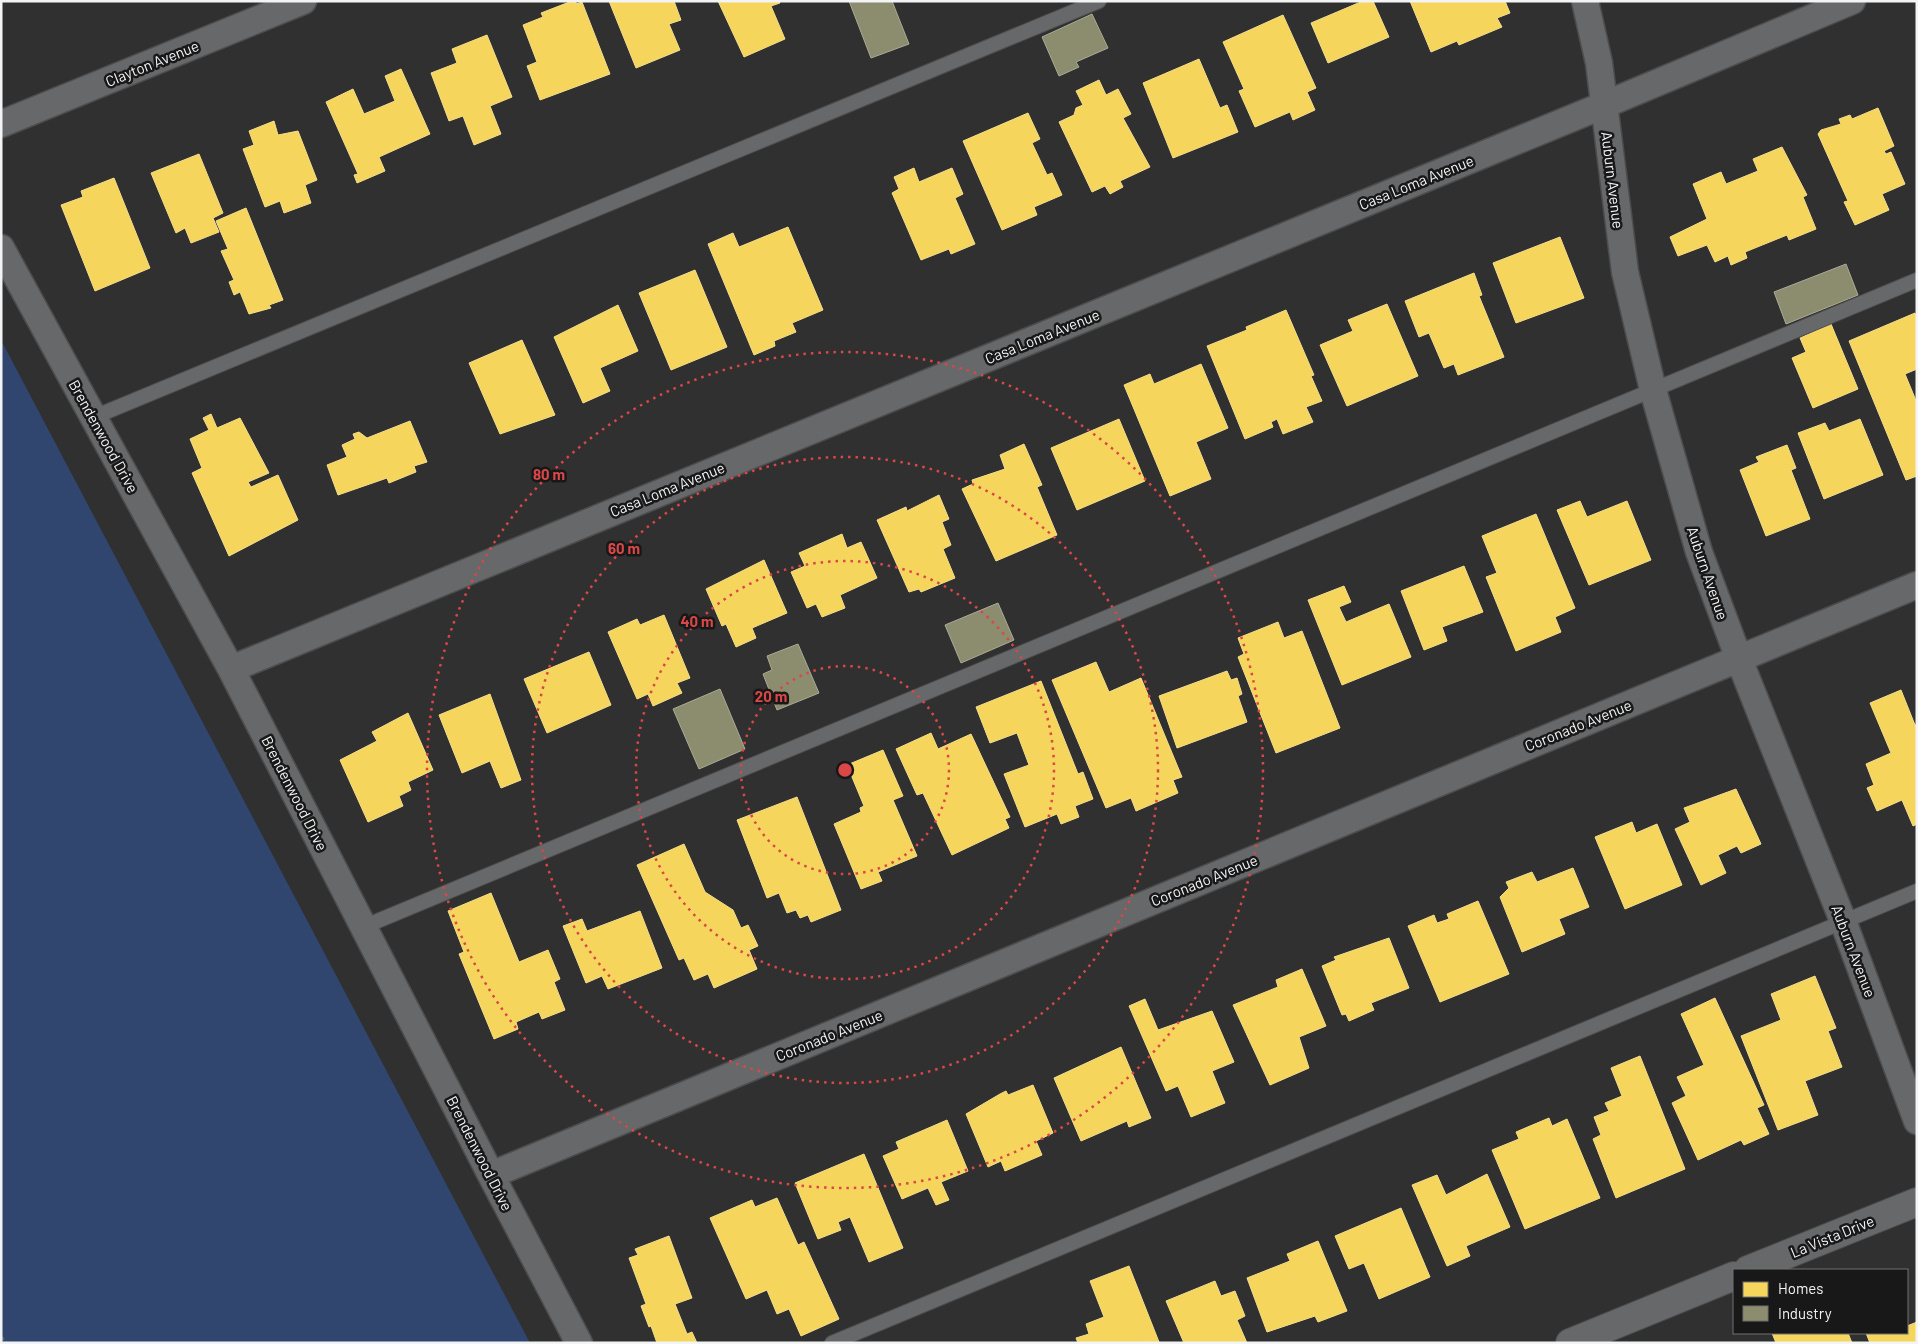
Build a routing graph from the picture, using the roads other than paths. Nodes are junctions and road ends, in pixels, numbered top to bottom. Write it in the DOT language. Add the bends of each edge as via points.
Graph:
graph roads {
  1 [pos="303,1"];
  2 [pos="1098,1"];
  3 [pos="1585,1"];
  4 [pos="1852,1"];
  5 [pos="1604,105"];
  6 [pos="1,124"];
  7 [pos="1,248"];
  8 [pos="1917,280"];
  9 [pos="1653,390"];
  10 [pos="94,417"];
  11 [pos="1917,585"];
  12 [pos="1739,659"];
  13 [pos="231,668"];
  14 [pos="1917,891"];
  15 [pos="1843,921"];
  16 [pos="363,927"];
  17 [pos="1917,1121"];
  18 [pos="491,1175"];
  19 [pos="1917,1202"];
  20 [pos="1750,1269"];
  21 [pos="1733,1276"];
  22 [pos="579,1343"];
  23 [pos="832,1343"];
  24 [pos="1570,1343"];
  1 -- 6 [label="street, Clayton Avenue"];
  2 -- 10 [label="lane"];
  3 -- 5 [label="street, Auburn Avenue"];
  4 -- 5 [label="street, Casa Loma Avenue"];
  5 -- 9 [label="street, Auburn Avenue" via="1625,272"];
  5 -- 13 [label="street, Casa Loma Avenue"];
  7 -- 10 [label="street, Brendenwood Drive"];
  8 -- 9 [label="lane"];
  9 -- 12 [label="street, Auburn Avenue" via="1699,552"];
  9 -- 16 [label="lane"];
  10 -- 13 [label="street, Brendenwood Drive"];
  11 -- 12 [label="street, Coronado Avenue"];
  12 -- 15 [label="street, Auburn Avenue"];
  12 -- 18 [label="street, Coronado Avenue"];
  13 -- 16 [label="street, Brendenwood Drive"];
  14 -- 15 [label="lane"];
  15 -- 17 [label="street, Auburn Avenue"];
  15 -- 23 [label="lane"];
  16 -- 18 [label="street, Brendenwood Drive"];
  18 -- 22 [label="street, Brendenwood Drive"];
  19 -- 20 [label="street, La Vista Drive"];
  21 -- 24 [label="street"];
}
